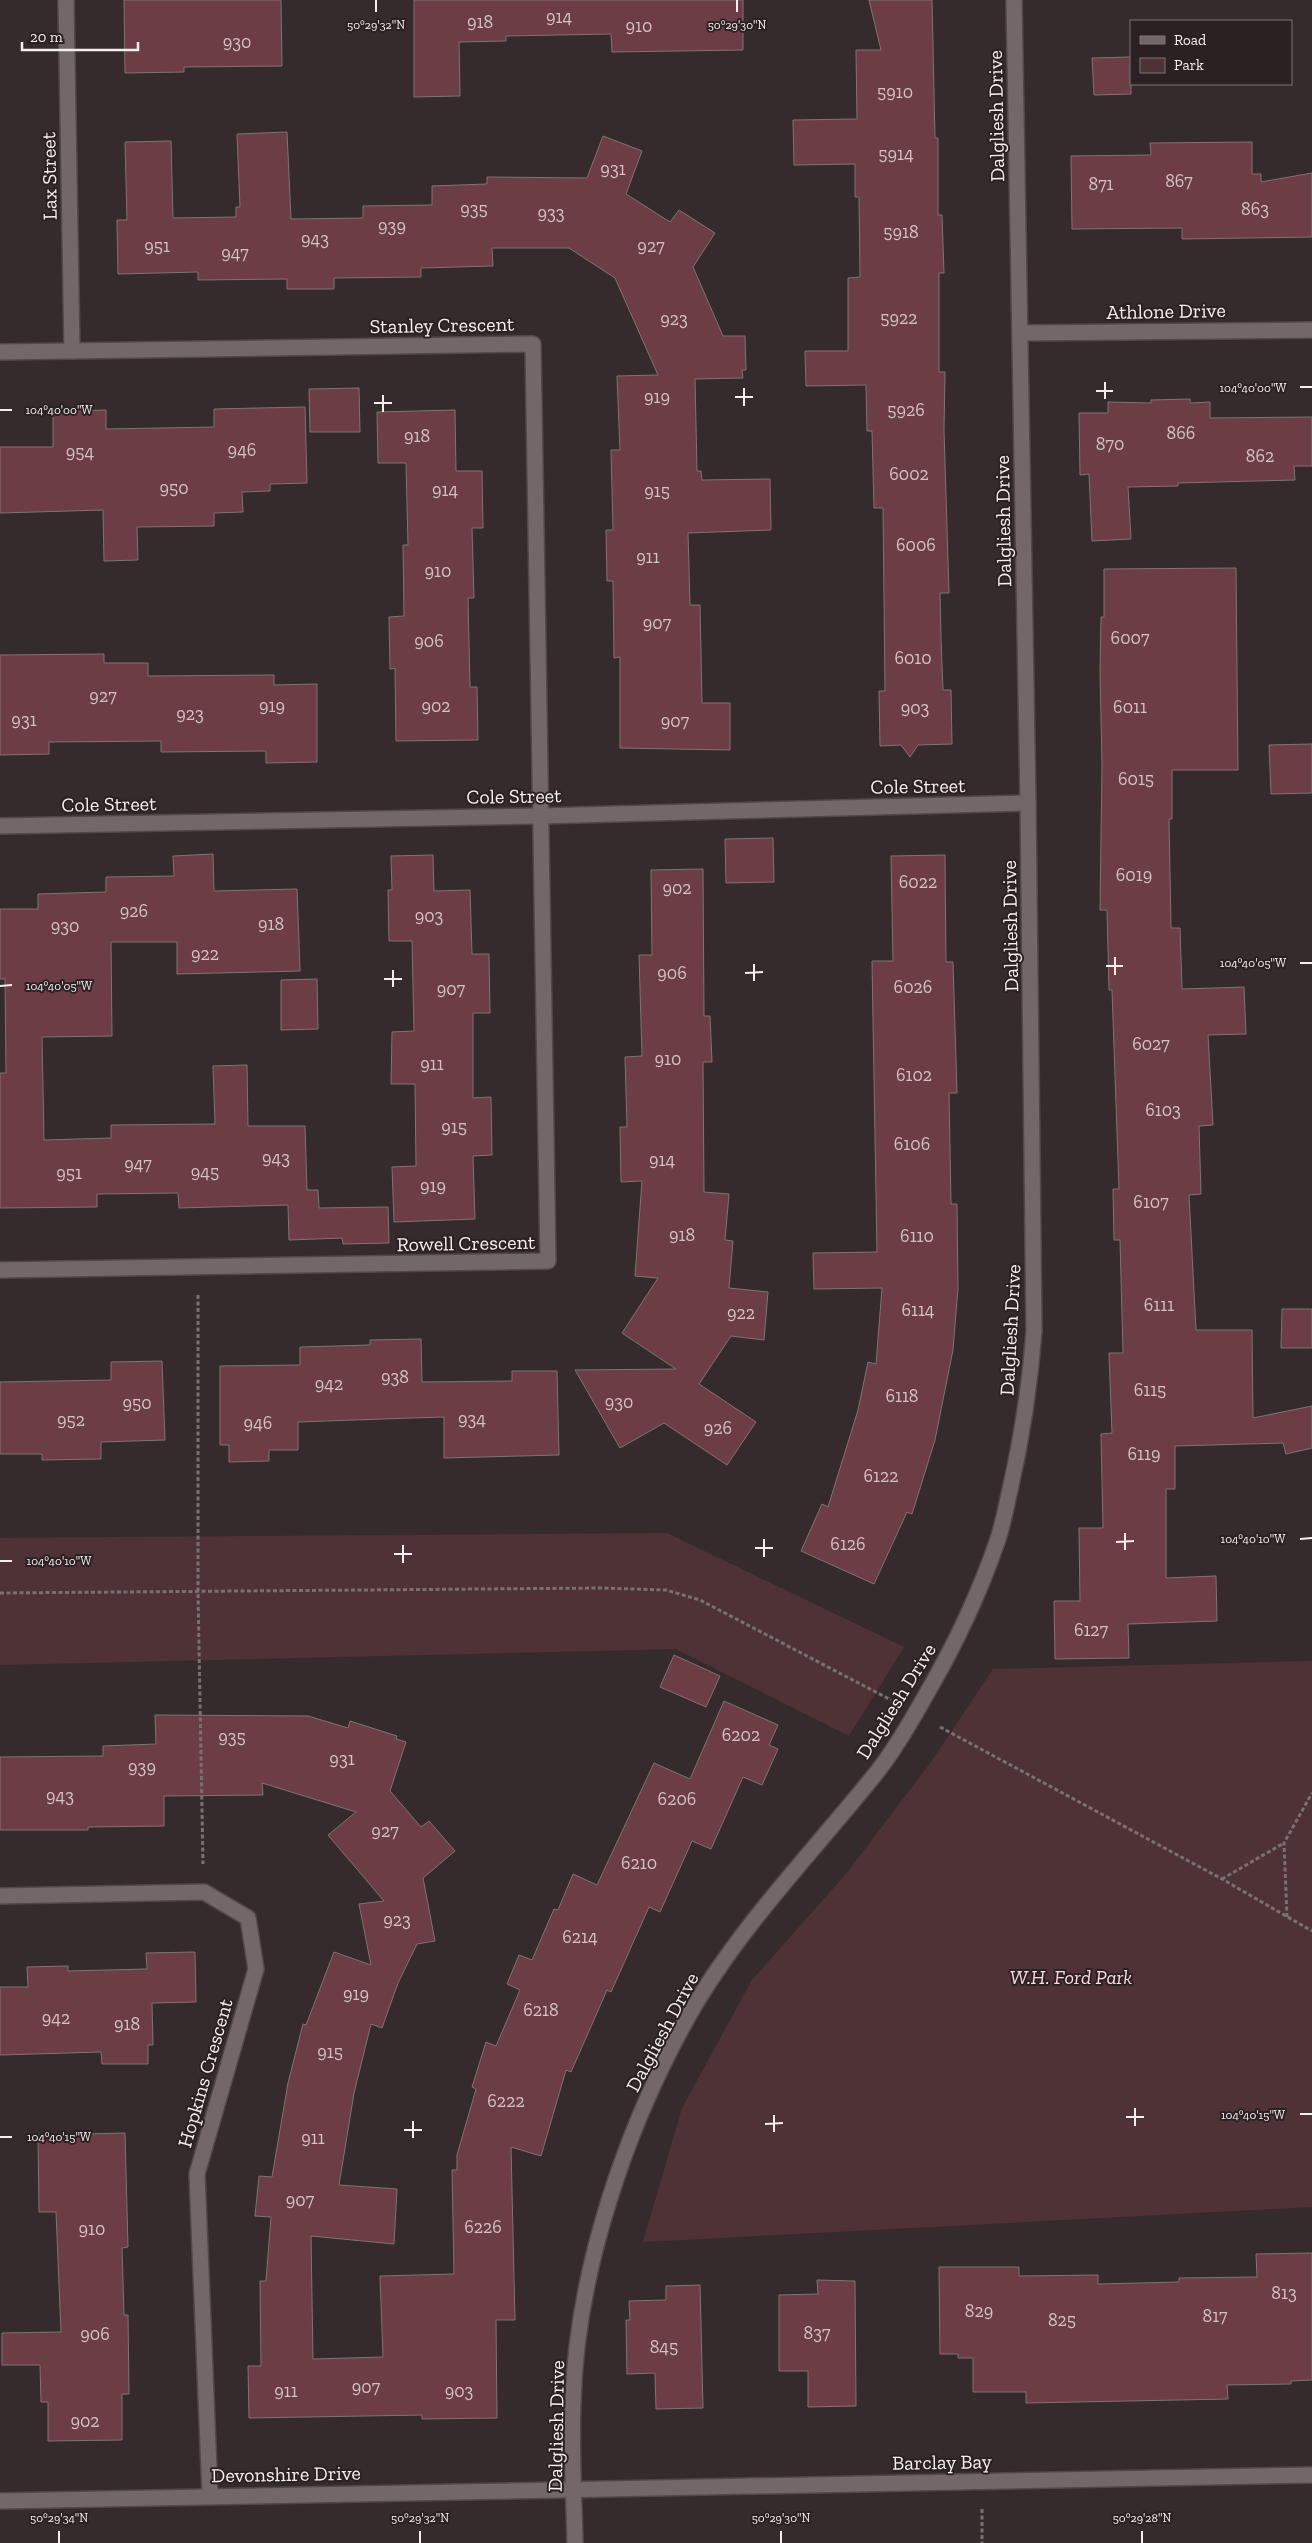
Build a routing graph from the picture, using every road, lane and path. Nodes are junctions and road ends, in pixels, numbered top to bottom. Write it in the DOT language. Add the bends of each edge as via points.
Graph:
graph roads {
  1 [pos="66,0"];
  2 [pos="1014,0"];
  3 [pos="1312,330"];
  4 [pos="1020,333"];
  5 [pos="72,351"];
  6 [pos="0,352"];
  7 [pos="1028,803"];
  8 [pos="540,816"];
  9 [pos="0,826"];
  10 [pos="198,1267"];
  11 [pos="0,1270"];
  12 [pos="198,1592"];
  13 [pos="0,1593"];
  14 [pos="915,1713"];
  15 [pos="1312,1793"];
  16 [pos="1284,1843"];
  17 [pos="1222,1879"];
  18 [pos="204,1892"];
  19 [pos="0,1896"];
  20 [pos="1287,1917"];
  21 [pos="1312,1931"];
  22 [pos="1312,2475"];
  23 [pos="574,2489"];
  24 [pos="210,2495"];
  25 [pos="0,2501"];
  26 [pos="575,2543"];
  1 -- 5 [label="street, Lax Street"];
  2 -- 4 [label="street, Dalgliesh Drive"];
  3 -- 4 [label="street, Athlone Drive"];
  4 -- 7 [label="street, Dalgliesh Drive"];
  5 -- 6 [label="street, Stanley Crescent"];
  5 -- 8 [label="street, Stanley Crescent" via="533,344"];
  7 -- 8 [label="street, Cole Street"];
  7 -- 14 [label="street, Dalgliesh Drive" via="1034,1331 1030,1388 1018,1458 998,1540 954,1646"];
  8 -- 9 [label="street, Cole Street"];
  8 -- 10 [label="street, Rowell Crescent" via="548,1261"];
  10 -- 11 [label="street, Rowell Crescent"];
  10 -- 12 [label="path"];
  12 -- 13 [label="path"];
  12 -- 14 [label="path" via="666,1590 700,1600"];
  12 -- 18 [label="path"];
  14 -- 17 [label="path"];
  14 -- 23 [label="street, Dalgliesh Drive" via="879,1769 739,1939 691,2012 662,2066 632,2136 591,2267 580,2327 573,2400"];
  15 -- 16 [label="path"];
  16 -- 17 [label="path"];
  16 -- 20 [label="path"];
  17 -- 20 [label="path"];
  18 -- 19 [label="street"];
  18 -- 24 [label="street, Hopkins Crescent" via="248,1918 256,1969 197,2174"];
  20 -- 21 [label="path"];
  22 -- 23 [label="street, Barclay Bay"];
  23 -- 24 [label="street, Devonshire Drive"];
  23 -- 26 [label="street, Dalgliesh Drive"];
  24 -- 25 [label="street, Devonshire Drive"];
}
